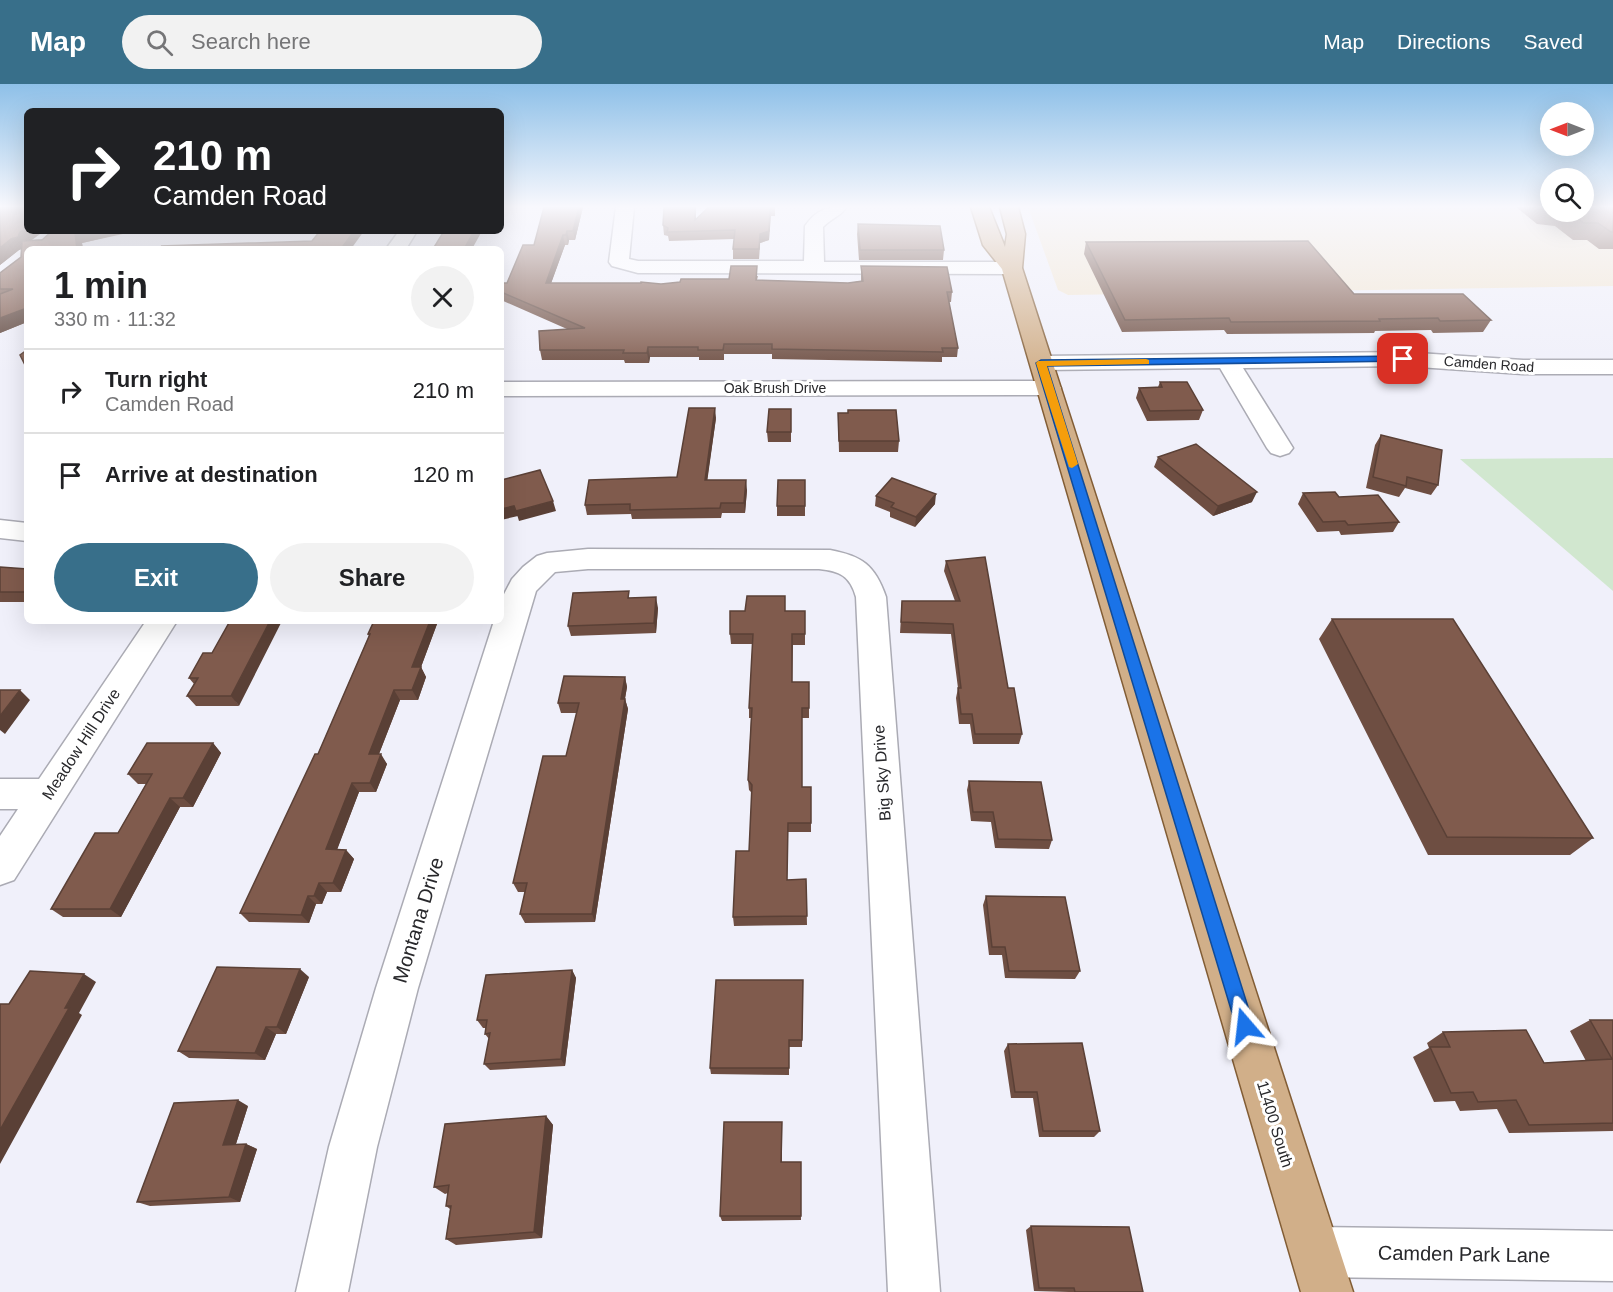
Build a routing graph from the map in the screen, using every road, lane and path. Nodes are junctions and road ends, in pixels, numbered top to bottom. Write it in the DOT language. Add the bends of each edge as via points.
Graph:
graph roads {
  1 [pos="623,263"];
  2 [pos="814,263"];
  3 [pos="1008,263"];
  4 [pos="1013,263"];
  5 [pos="814,268"];
  6 [pos="1012,268"];
  7 [pos="1227,361"];
  8 [pos="1613,367"];
  9 [pos="1045,376"];
  10 [pos="504,389"];
  11 [pos="1280,448"];
  12 [pos="0,529"];
  13 [pos="24,532"];
  14 [pos="548,563"];
  15 [pos="160,624"];
  16 [pos="0,794"];
  17 [pos="48,794"];
  18 [pos="0,868"];
  19 [pos="1613,1256"];
  20 [pos="1321,1272"];
  21 [pos="322,1292"];
  22 [pos="914,1292"];
  1 -- 5 [label="street"];
  2 -- 5 [label="street"];
  3 -- 6 [label="main road, 11400 South"];
  4 -- 6 [label="main road, 11400 South"];
  5 -- 6 [label="street"];
  6 -- 9 [label="main road, 11400 South"];
  7 -- 8 [label="street, Camden Road" via="1403,359 1524,367"];
  7 -- 9 [label="street, Camden Road"];
  7 -- 11 [label="street"];
  9 -- 10 [label="street, Oak Brush Drive"];
  9 -- 20 [label="main road, 11400 South"];
  12 -- 13 [label="street"];
  14 -- 21 [label="street, Montana Drive" via="533,574 516,600 397,988 353,1147"];
  14 -- 22 [label="street, Big Sky Drive" via="588,559 819,559 856,568 867,582 871,597"];
  15 -- 17 [label="street, Meadow Hill Drive"];
  16 -- 17 [label="street"];
  17 -- 18 [label="street, Meadow Hill Drive"];
  19 -- 20 [label="street, Camden Park Lane"];
}
